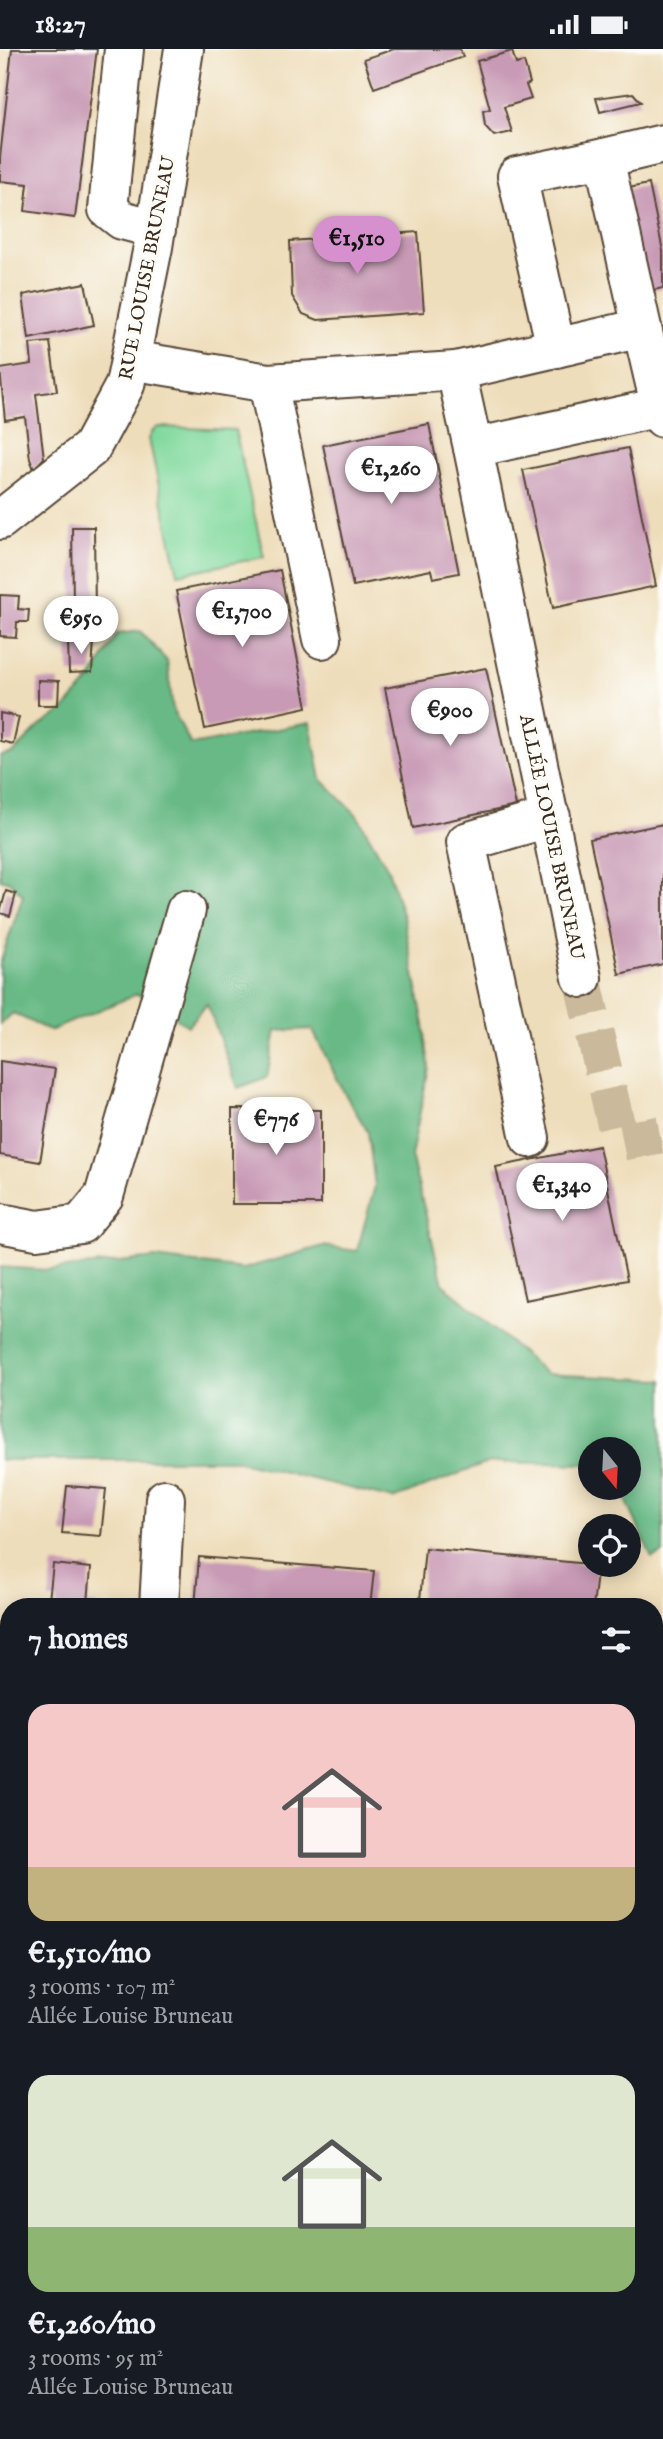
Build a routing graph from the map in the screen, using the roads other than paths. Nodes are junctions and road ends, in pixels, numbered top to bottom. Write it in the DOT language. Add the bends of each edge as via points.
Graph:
graph roads {
  1 [pos="124,49"];
  2 [pos="184,49"];
  3 [pos="663,144"];
  4 [pos="604,158"];
  5 [pos="156,229"];
  6 [pos="642,328"];
  7 [pos="556,348"];
  8 [pos="130,360"];
  9 [pos="456,370"];
  10 [pos="268,383"];
  11 [pos="662,413"];
  12 [pos="473,448"];
  13 [pos="0,520"];
  14 [pos="322,639"];
  15 [pos="551,817"];
  16 [pos="186,910"];
  17 [pos="582,978"];
  18 [pos="530,1138"];
  19 [pos="0,1223"];
  20 [pos="165,1499"];
  21 [pos="160,1598"];
  1 -- 5 [label="street" via="108,209 122,220"];
  2 -- 5 [label="street, RUE LOUISE BRUNEAU"];
  3 -- 4 [label="street"];
  4 -- 6 [label="street"];
  4 -- 7 [label="street" via="517,176"];
  5 -- 8 [label="street, RUE LOUISE BRUNEAU"];
  6 -- 7 [label="street"];
  6 -- 11 [label="street"];
  7 -- 9 [label="street"];
  8 -- 10 [label="street"];
  8 -- 13 [label="street, RUE LOUISE BRUNEAU" via="125,385 91,448"];
  9 -- 10 [label="street"];
  9 -- 12 [label="street, ALLÉE LOUISE BRUNEAU"];
  10 -- 14 [label="street"];
  11 -- 12 [label="street"];
  12 -- 15 [label="street, ALLÉE LOUISE BRUNEAU"];
  15 -- 17 [label="street, ALLÉE LOUISE BRUNEAU"];
  15 -- 18 [label="street" via="466,842"];
  16 -- 19 [label="street" via="104,1196 81,1224 37,1230"];
  20 -- 21 [label="street"];
}
